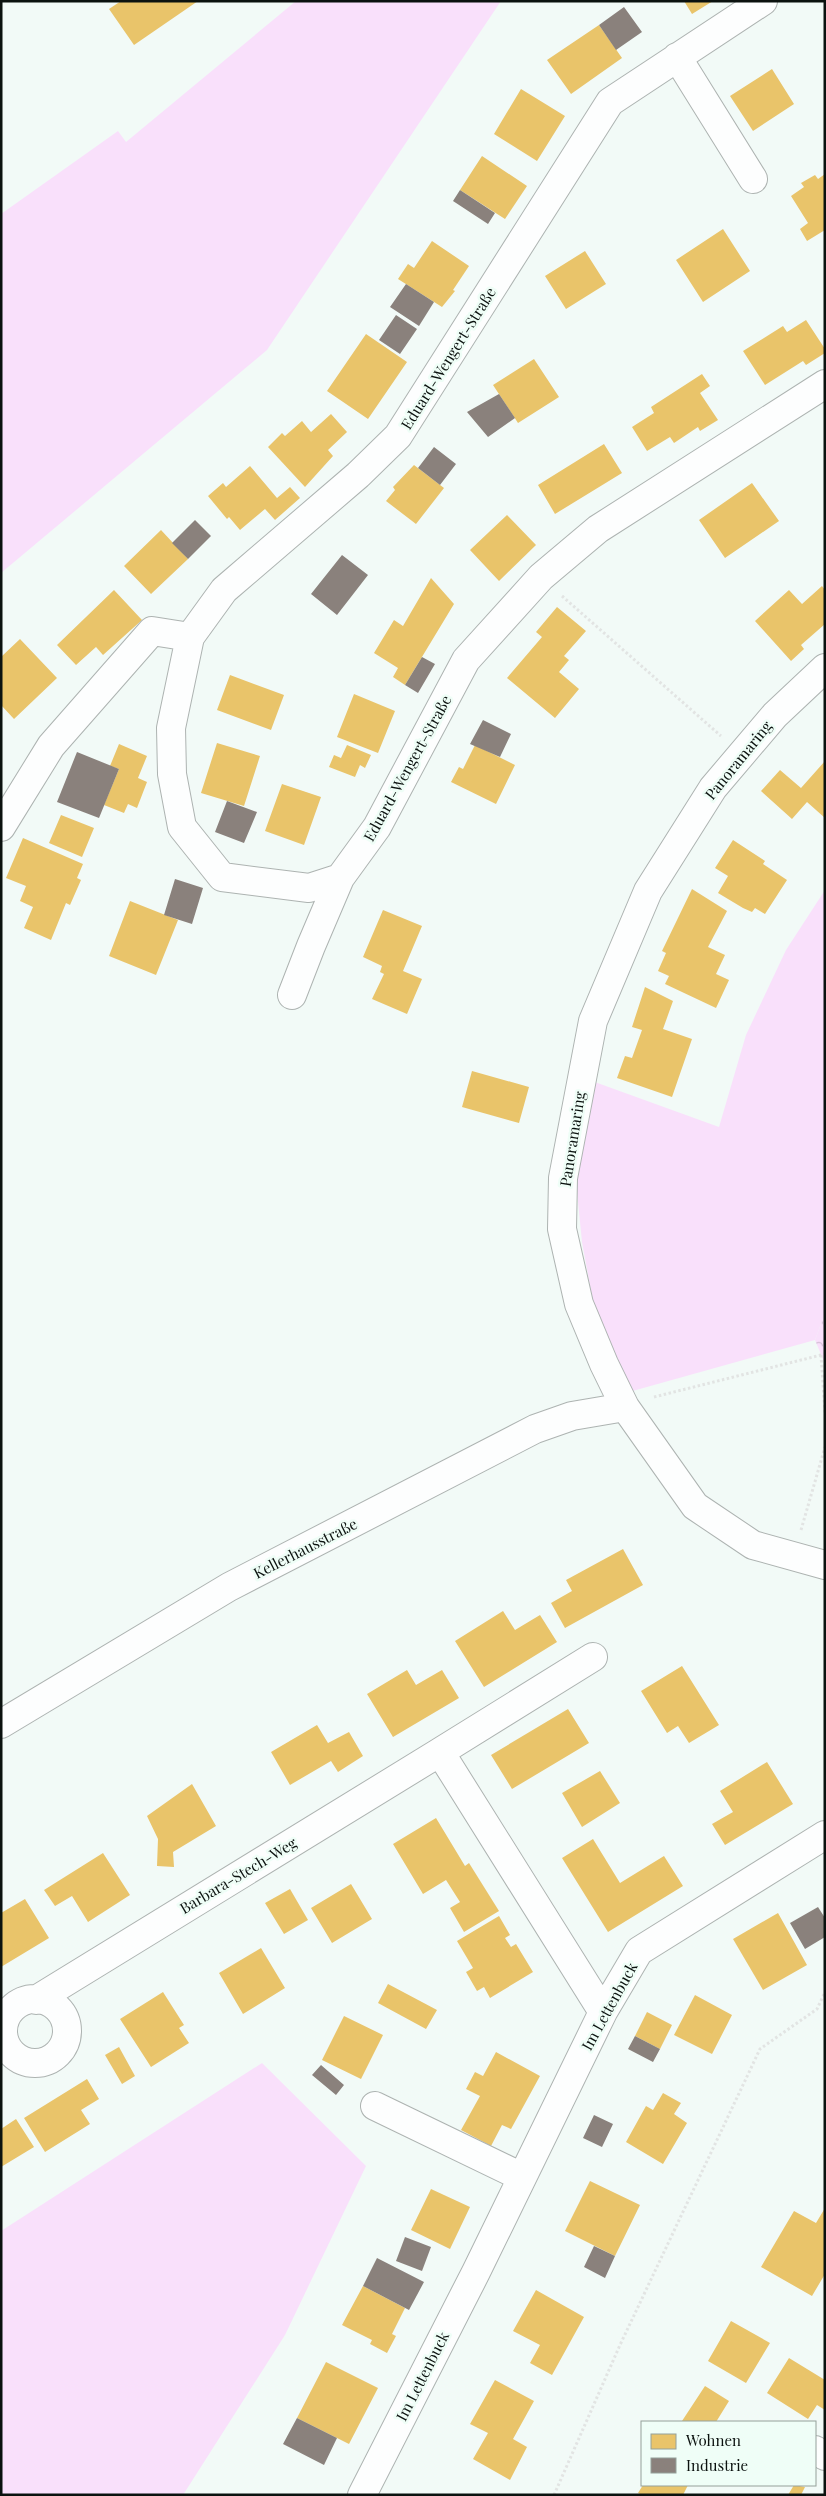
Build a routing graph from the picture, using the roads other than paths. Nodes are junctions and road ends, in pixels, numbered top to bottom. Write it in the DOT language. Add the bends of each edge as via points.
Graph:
graph roads {
  1 [pos="763,1"];
  2 [pos="677,57"];
  3 [pos="753,179"];
  4 [pos="825,384"];
  5 [pos="190,637"];
  6 [pos="825,668"];
  7 [pos="1,827"];
  8 [pos="340,878"];
  9 [pos="292,995"];
  10 [pos="625,1407"];
  11 [pos="825,1565"];
  12 [pos="592,1657"];
  13 [pos="1,1724"];
  14 [pos="440,1752"];
  15 [pos="825,1836"];
  16 [pos="36,2000"];
  17 [pos="603,2012"];
  18 [pos="375,2106"];
  19 [pos="522,2177"];
  20 [pos="362,2495"];
  1 -- 2 [label="street, Eduard-Wengert-Straße"];
  2 -- 3 [label="street"];
  2 -- 5 [label="street, Eduard-Wengert-Straße" via="610,102 398,436 358,475 224,590"];
  4 -- 8 [label="street, Eduard-Wengert-Straße" via="598,530 541,577 466,660 378,827"];
  5 -- 7 [label="street" via="152,631 51,746"];
  5 -- 8 [label="street, Eduard-Wengert-Straße" via="171,728 172,774 182,827 222,878 310,888"];
  6 -- 10 [label="street, Panoramaring" via="775,715 713,788 648,891 593,1021 563,1178 562,1229 579,1304"];
  8 -- 9 [label="street, Eduard-Wengert-Straße"];
  10 -- 11 [label="street, Panoramaring" via="695,1506 753,1545"];
  10 -- 13 [label="street, Kellerhausstraße" via="572,1416 535,1430 229,1587"];
  12 -- 14 [label="street, Barbara-Stech-Weg"];
  14 -- 16 [label="street, Barbara-Stech-Weg"];
  14 -- 17 [label="street"];
  15 -- 17 [label="street, Im Lettenbuck" via="639,1951"];
  17 -- 19 [label="street, Im Lettenbuck"];
  18 -- 19 [label="street"];
  19 -- 20 [label="street, Im Lettenbuck"];
}
